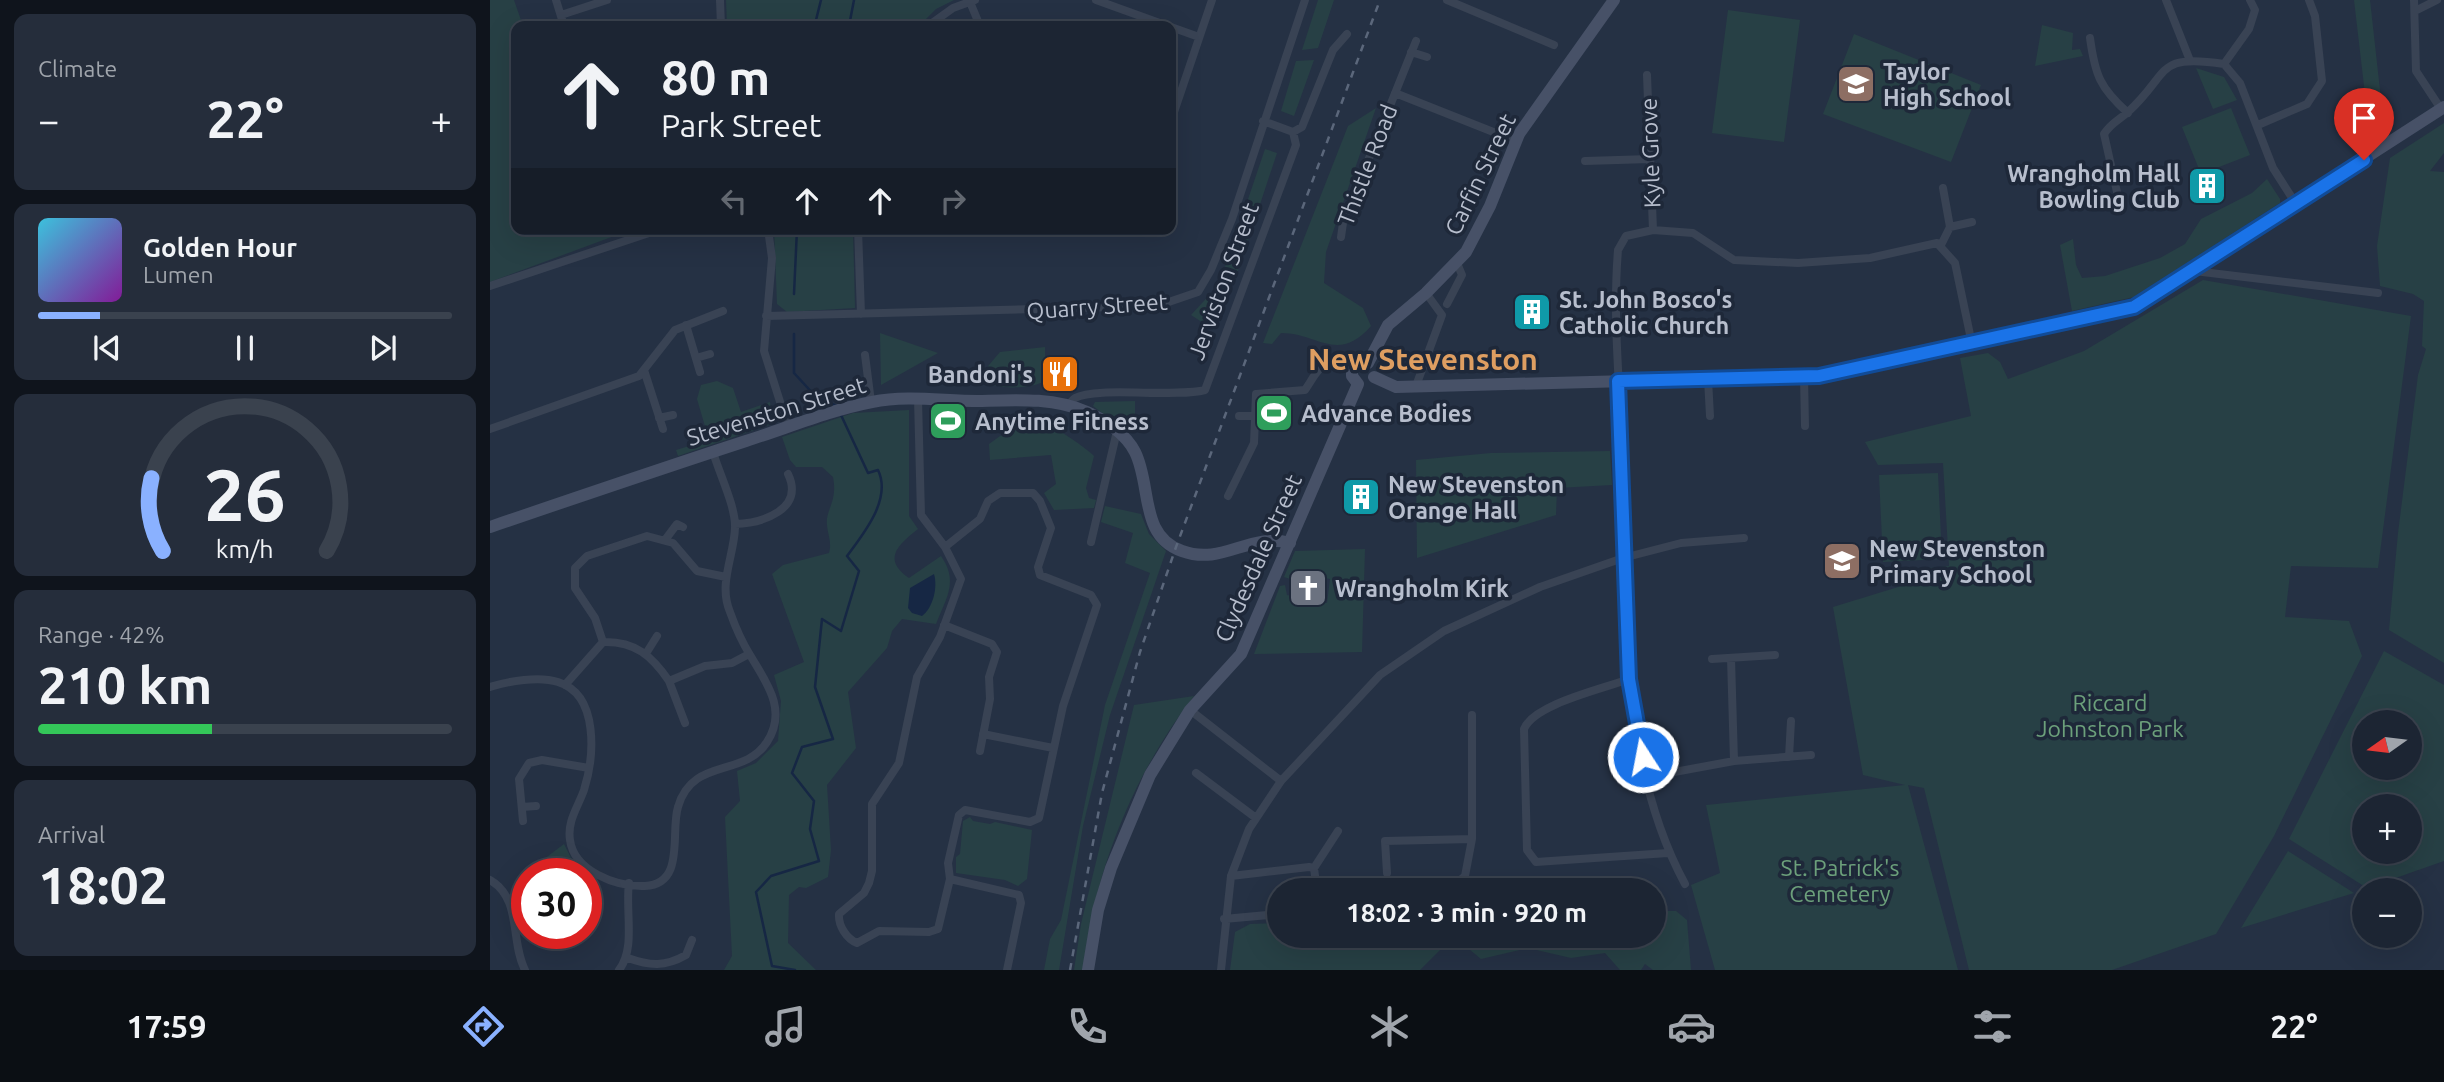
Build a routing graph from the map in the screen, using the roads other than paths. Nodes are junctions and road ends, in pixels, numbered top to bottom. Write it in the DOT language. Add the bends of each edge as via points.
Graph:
graph roads {
  1 [pos="556,0"];
  2 [pos="607,0"];
  3 [pos="720,0"];
  4 [pos="1096,0"];
  5 [pos="1128,0"];
  6 [pos="1212,0"];
  7 [pos="1305,0"];
  8 [pos="1447,0"];
  9 [pos="1615,0"];
  10 [pos="2166,0"];
  11 [pos="2250,0"];
  12 [pos="2309,0"];
  13 [pos="2414,0"];
  14 [pos="2437,0"];
  15 [pos="972,1"];
  16 [pos="1465,3"];
  17 [pos="1125,10"];
  18 [pos="2416,11"];
  19 [pos="561,15"];
  20 [pos="563,21"];
  21 [pos="721,21"];
  22 [pos="935,21"];
  23 [pos="979,21"];
  24 [pos="1153,21"];
  25 [pos="1176,29"];
  26 [pos="1347,34"];
  27 [pos="1199,37"];
  28 [pos="2090,38"];
  29 [pos="1416,41"];
  30 [pos="1554,45"];
  31 [pos="1411,52"];
  32 [pos="1427,57"];
  33 [pos="2189,58"];
  34 [pos="2224,64"];
  35 [pos="1647,75"];
  36 [pos="1395,93"];
  37 [pos="1176,100"];
  38 [pos="2442,108"];
  39 [pos="2128,113"];
  40 [pos="1263,121"];
  41 [pos="2258,125"];
  42 [pos="1293,132"];
  43 [pos="1516,141"];
  44 [pos="1650,159"];
  45 [pos="1585,161"];
  46 [pos="1943,188"];
  47 [pos="2119,201"];
  48 [pos="2297,204"];
  49 [pos="1972,222"];
  50 [pos="1950,227"];
  51 [pos="1653,230"];
  52 [pos="628,235"];
  53 [pos="769,235"];
  54 [pos="858,235"];
  55 [pos="1341,237"];
  56 [pos="1941,245"];
  57 [pos="1457,263"];
  58 [pos="2194,271"];
  59 [pos="490,286"];
  60 [pos="1426,293"];
  61 [pos="2378,293"];
  62 [pos="698,307"];
  63 [pos="723,311"];
  64 [pos="861,314"];
  65 [pos="1442,315"];
  66 [pos="766,316"];
  67 [pos="701,318"];
  68 [pos="686,325"];
  69 [pos="1972,344"];
  70 [pos="710,354"];
  71 [pos="865,355"];
  72 [pos="696,358"];
  73 [pos="1368,363"];
  74 [pos="1352,369"];
  75 [pos="645,370"];
  76 [pos="700,372"];
  77 [pos="1804,376"];
  78 [pos="1374,377"];
  79 [pos="1708,379"];
  80 [pos="1618,381"];
  81 [pos="1359,384"];
  82 [pos="1416,386"];
  83 [pos="918,399"];
  84 [pos="871,402"];
  85 [pos="1068,406"];
  86 [pos="673,415"];
  87 [pos="1239,416"];
  88 [pos="1255,416"];
  89 [pos="1710,416"];
  90 [pos="659,418"];
  91 [pos="1805,426"];
  92 [pos="788,428"];
  93 [pos="490,429"];
  94 [pos="663,429"];
  95 [pos="1117,431"];
  96 [pos="713,452"];
  97 [pos="788,474"];
  98 [pos="1228,496"];
  99 [pos="735,524"];
  100 [pos="490,527"];
  101 [pos="683,527"];
  102 [pos="1744,538"];
  103 [pos="665,540"];
  104 [pos="1091,542"];
  105 [pos="1290,542"];
  106 [pos="945,547"];
  107 [pos="1623,558"];
  108 [pos="726,577"];
  109 [pos="944,625"];
  110 [pos="657,636"];
  111 [pos="603,642"];
  112 [pos="647,652"];
  113 [pos="749,654"];
  114 [pos="1775,655"];
  115 [pos="1731,657"];
  116 [pos="1712,659"];
  117 [pos="1629,679"];
  118 [pos="669,681"];
  119 [pos="565,685"];
  120 [pos="490,687"];
  121 [pos="1190,710"];
  122 [pos="1472,715"];
  123 [pos="1791,721"];
  124 [pos="685,723"];
  125 [pos="984,734"];
  126 [pos="1054,748"];
  127 [pos="980,751"];
  128 [pos="1811,755"];
  129 [pos="1789,757"];
  130 [pos="1734,761"];
  131 [pos="589,768"];
  132 [pos="1196,773"];
  133 [pos="1647,777"];
  134 [pos="1281,781"];
  135 [pos="536,806"];
  136 [pos="522,807"];
  137 [pos="1256,818"];
  138 [pos="523,821"];
  139 [pos="1338,831"];
  140 [pos="1472,839"];
  141 [pos="1668,853"];
  142 [pos="1314,868"];
  143 [pos="1387,873"];
  144 [pos="1231,876"];
  145 [pos="1315,878"];
  146 [pos="1463,878"];
  147 [pos="950,879"];
  148 [pos="490,880"];
  149 [pos="629,883"];
  150 [pos="1685,884"];
  151 [pos="1267,915"];
  152 [pos="1224,919"];
  153 [pos="692,940"];
  154 [pos="628,958"];
  155 [pos="525,970"];
  156 [pos="619,970"];
  157 [pos="1007,970"];
  158 [pos="1088,970"];
  159 [pos="1222,970"];
  1 -- 19 [label="street"];
  2 -- 19 [label="street"];
  3 -- 21 [label="street"];
  4 -- 17 [label="street"];
  5 -- 17 [label="street"];
  6 -- 27 [label="street"];
  7 -- 40 [label="street, Quarry Street"];
  8 -- 16 [label="street"];
  9 -- 43 [label="main road, Carfin Street"];
  10 -- 33 [label="street"];
  11 -- 34 [label="street" via="2255,10 2249,29"];
  12 -- 41 [label="street" via="2322,81 2307,104"];
  13 -- 18 [label="street"];
  14 -- 18 [label="street"];
  15 -- 22 [label="street"];
  15 -- 23 [label="street"];
  16 -- 30 [label="street"];
  17 -- 24 [label="street"];
  18 -- 38 [label="street" via="2416,71"];
  19 -- 20 [label="street"];
  25 -- 27 [label="street"];
  26 -- 42 [label="street, Jerviston Street" via="1333,50 1302,127"];
  27 -- 37 [label="street"];
  28 -- 39 [label="street" via="2105,92"];
  29 -- 31 [label="street, Thistle Road"];
  31 -- 32 [label="street"];
  31 -- 36 [label="street, Thistle Road"];
  33 -- 34 [label="street"];
  33 -- 39 [label="street" via="2157,75"];
  34 -- 41 [label="street" via="2239,83"];
  35 -- 44 [label="street, Kyle Grove"];
  36 -- 43 [label="street"];
  36 -- 55 [label="street, Thistle Road"];
  38 -- 48 [label="main road"];
  39 -- 47 [label="street" via="2113,121 2104,134"];
  40 -- 42 [label="street"];
  40 -- 64 [label="street, Quarry Street" via="1232,219 1198,292 1157,306"];
  41 -- 48 [label="street" via="2273,168"];
  42 -- 85 [label="street, Jerviston Street" via="1296,145 1205,390 1103,394 1075,398"];
  43 -- 57 [label="main road, Carfin Street" via="1480,227"];
  44 -- 45 [label="street"];
  44 -- 51 [label="street, Kyle Grove"];
  46 -- 50 [label="street"];
  48 -- 58 [label="main road"];
  49 -- 50 [label="street"];
  50 -- 56 [label="street"];
  51 -- 56 [label="street" via="1693,233 1734,260 1870,258"];
  51 -- 80 [label="street" via="1626,236 1618,250"];
  52 -- 59 [label="street"];
  53 -- 66 [label="street" via="772,258"];
  54 -- 64 [label="street"];
  56 -- 69 [label="street" via="1955,263"];
  57 -- 60 [label="main road, Carfin Street"];
  57 -- 65 [label="street" via="1462,275 1452,304"];
  58 -- 61 [label="street"];
  58 -- 69 [label="main road" via="2134,307"];
  60 -- 65 [label="street"];
  60 -- 73 [label="main road, Carfin Street" via="1388,324"];
  62 -- 67 [label="street"];
  63 -- 67 [label="street"];
  64 -- 66 [label="street, Quarry Street"];
  65 -- 82 [label="street"];
  66 -- 92 [label="street" via="764,351"];
  67 -- 68 [label="street"];
  68 -- 72 [label="street"];
  68 -- 75 [label="street" via="675,330"];
  69 -- 77 [label="main road" via="1852,371"];
  70 -- 72 [label="street"];
  71 -- 84 [label="street"];
  72 -- 76 [label="street"];
  73 -- 74 [label="main road" via="1360,362"];
  73 -- 78 [label="main road"];
  74 -- 81 [label="main road"];
  74 -- 88 [label="street" via="1330,362 1305,390 1256,394"];
  75 -- 90 [label="street"];
  75 -- 93 [label="street" via="621,384"];
  77 -- 79 [label="main road"];
  77 -- 91 [label="street"];
  78 -- 81 [label="main road"];
  78 -- 82 [label="main road" via="1396,387"];
  79 -- 80 [label="main road"];
  79 -- 89 [label="street"];
  80 -- 82 [label="main road"];
  80 -- 107 [label="street"];
  81 -- 105 [label="main road, Clydesdale Street"];
  83 -- 84 [label="main road, Stevenston Street"];
  83 -- 85 [label="main road, Stevenston Street" via="1018,399"];
  83 -- 106 [label="street" via="921,515"];
  84 -- 92 [label="main road, Stevenston Street"];
  85 -- 95 [label="main road, Stevenston Street"];
  86 -- 90 [label="street"];
  87 -- 88 [label="street"];
  88 -- 98 [label="street" via="1254,443"];
  90 -- 94 [label="street"];
  92 -- 96 [label="main road, Stevenston Street"];
  95 -- 104 [label="street"];
  95 -- 105 [label="main road, Stevenston Street" via="1134,449 1141,466 1152,523 1161,538 1186,553 1235,551 1274,538"];
  96 -- 99 [label="street"];
  96 -- 100 [label="main road, Stevenston Street"];
  97 -- 99 [label="street" via="792,498 783,509 757,523"];
  99 -- 108 [label="street"];
  101 -- 103 [label="street" via="677,524"];
  102 -- 107 [label="street" via="1681,543"];
  103 -- 108 [label="street" via="697,571"];
  103 -- 111 [label="street" via="647,536 610,546 587,556 575,568 575,588 595,618"];
  105 -- 121 [label="main road, Clydesdale Street" via="1241,654"];
  106 -- 109 [label="street" via="961,579"];
  106 -- 126 [label="street" via="980,519 995,495 1027,491 1037,497 1051,528 1038,567 1040,575 1095,597 1096,610 1063,706"];
  107 -- 117 [label="street"];
  107 -- 134 [label="street" via="1540,587 1444,631 1380,675"];
  108 -- 113 [label="street" via="728,608"];
  109 -- 125 [label="street" via="996,647"];
  109 -- 147 [label="street" via="918,677 899,763 872,804 869,883 839,914 839,923 850,940 861,943 879,931 938,929"];
  110 -- 112 [label="street"];
  111 -- 112 [label="street"];
  111 -- 119 [label="street"];
  112 -- 118 [label="street"];
  113 -- 118 [label="street"];
  113 -- 149 [label="street" via="773,695 776,712 768,741 748,760 694,780 678,806 671,870 660,881 645,886"];
  114 -- 115 [label="street"];
  115 -- 116 [label="street"];
  115 -- 130 [label="street"];
  117 -- 133 [label="street"];
  117 -- 141 [label="street" via="1528,719 1524,729 1527,850 1536,862"];
  118 -- 124 [label="street"];
  119 -- 120 [label="street" via="536,680"];
  119 -- 131 [label="street" via="584,705 591,730"];
  121 -- 134 [label="street"];
  121 -- 158 [label="main road, Clydesdale Street" via="1150,775 1111,868"];
  122 -- 140 [label="street"];
  123 -- 129 [label="street"];
  125 -- 126 [label="street"];
  125 -- 127 [label="street"];
  126 -- 147 [label="street" via="1036,821 971,810 958,815 948,863"];
  128 -- 129 [label="street"];
  129 -- 130 [label="street"];
  130 -- 133 [label="street"];
  131 -- 136 [label="street" via="542,760 528,763 519,779"];
  131 -- 149 [label="street" via="569,823 573,853 595,875"];
  132 -- 137 [label="street"];
  133 -- 141 [label="street"];
  134 -- 137 [label="street"];
  135 -- 136 [label="street"];
  136 -- 138 [label="street"];
  137 -- 144 [label="street"];
  139 -- 142 [label="street"];
  140 -- 143 [label="street" via="1385,841"];
  140 -- 146 [label="street"];
  141 -- 150 [label="street"];
  142 -- 144 [label="street"];
  142 -- 145 [label="street"];
  144 -- 152 [label="street"];
  147 -- 157 [label="street" via="1019,895"];
  148 -- 155 [label="street" via="507,895"];
  149 -- 154 [label="street"];
  151 -- 152 [label="street"];
  152 -- 159 [label="street"];
  153 -- 154 [label="street" via="686,955 660,965"];
  154 -- 156 [label="street"];
}
